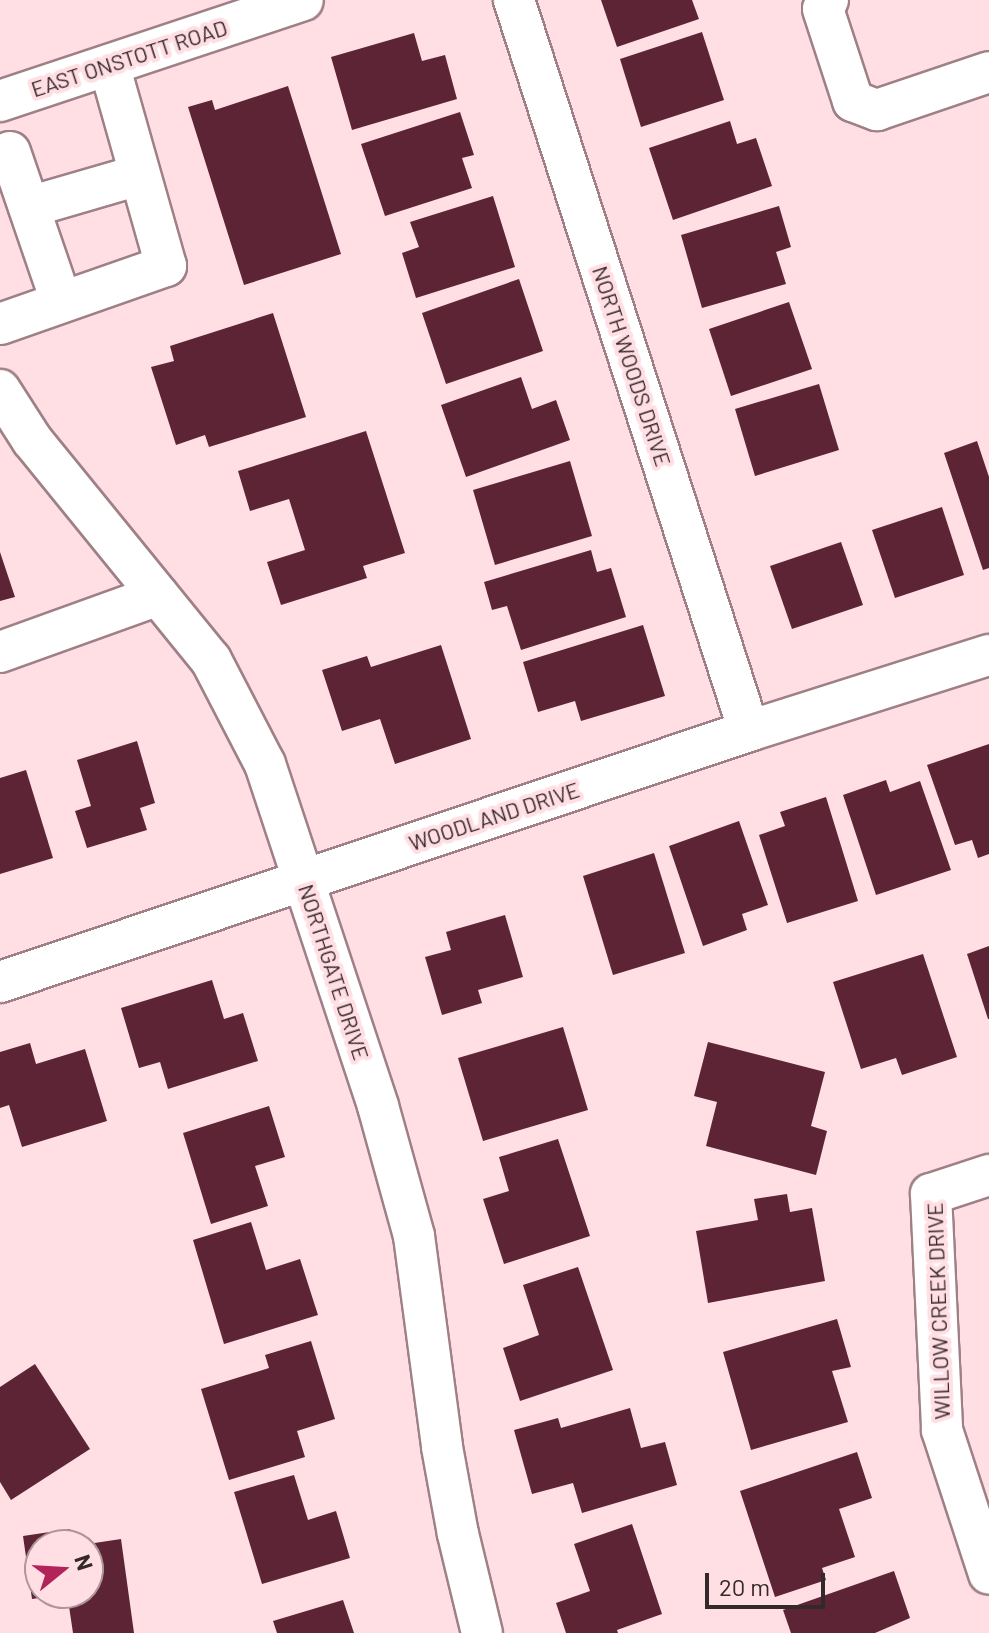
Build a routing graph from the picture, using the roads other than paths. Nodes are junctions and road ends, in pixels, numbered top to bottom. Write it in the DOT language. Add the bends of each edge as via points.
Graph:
graph roads {
  1 [pos="303,0"];
  2 [pos="514,0"];
  3 [pos="828,0"];
  4 [pos="109,65"];
  5 [pos="989,72"];
  6 [pos="0,101"];
  7 [pos="10,152"];
  8 [pos="139,175"];
  9 [pos="29,207"];
  10 [pos="61,301"];
  11 [pos="0,324"];
  12 [pos="0,390"];
  13 [pos="158,595"];
  14 [pos="0,652"];
  15 [pos="989,655"];
  16 [pos="749,731"];
  17 [pos="304,880"];
  18 [pos="0,982"];
  19 [pos="989,1175"];
  20 [pos="989,1574"];
  21 [pos="482,1633"];
  1 -- 4 [label="street, EAST ONSTOTT ROAD"];
  2 -- 16 [label="street, NORTH WOODS DRIVE"];
  3 -- 5 [label="street" via="823,9 853,101 877,110"];
  4 -- 6 [label="street, EAST ONSTOTT ROAD"];
  4 -- 8 [label="street"];
  7 -- 9 [label="street"];
  8 -- 9 [label="street"];
  8 -- 10 [label="street" via="166,266"];
  9 -- 10 [label="street"];
  10 -- 11 [label="street"];
  12 -- 13 [label="street, NORTHGATE DRIVE" via="32,440"];
  13 -- 14 [label="street"];
  13 -- 17 [label="street, NORTHGATE DRIVE" via="211,660 265,764"];
  15 -- 16 [label="street, WOODLAND DRIVE"];
  16 -- 17 [label="street, WOODLAND DRIVE"];
  17 -- 18 [label="street, WOODLAND DRIVE"];
  17 -- 21 [label="street, NORTHGATE DRIVE" via="414,1236 442,1447"];
  19 -- 20 [label="street, WILLOW CREEK DRIVE" via="931,1194 942,1430"];
}
